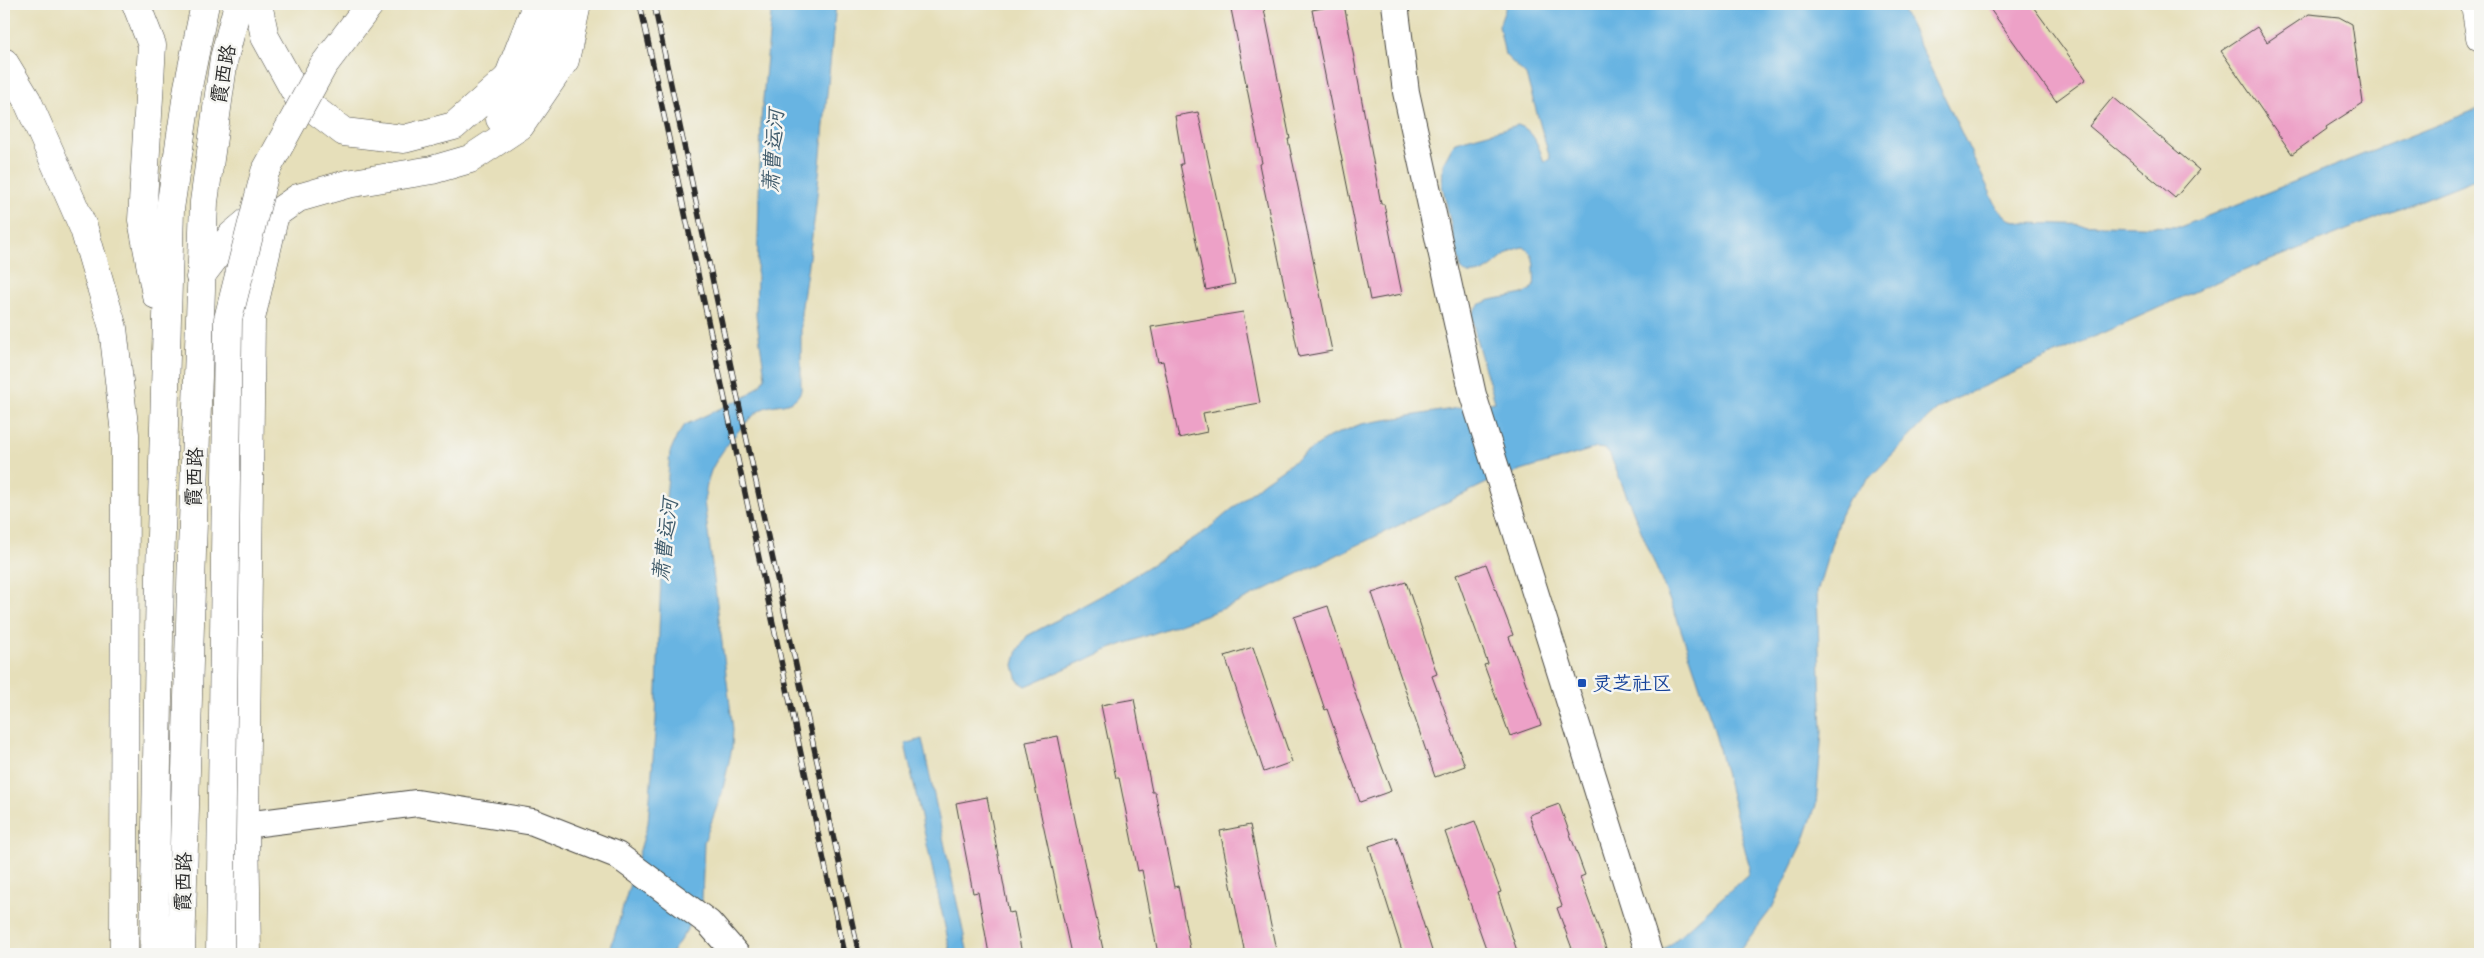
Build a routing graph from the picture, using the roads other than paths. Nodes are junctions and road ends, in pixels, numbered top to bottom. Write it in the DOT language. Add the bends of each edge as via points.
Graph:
graph roads {
  1 [pos="136,4"];
  2 [pos="205,4"];
  3 [pos="238,4"];
  4 [pos="258,4"];
  5 [pos="370,4"];
  6 [pos="533,4"];
  7 [pos="552,4"];
  8 [pos="577,4"];
  9 [pos="1395,4"];
  10 [pos="2475,4"];
  11 [pos="2480,37"];
  12 [pos="4,62"];
  13 [pos="200,277"];
  14 [pos="165,340"];
  15 [pos="245,825"];
  16 [pos="1648,951"];
  17 [pos="124,954"];
  18 [pos="154,954"];
  19 [pos="181,954"];
  20 [pos="220,954"];
  21 [pos="247,954"];
  22 [pos="736,954"];
  1 -- 14 [label="main road" via="152,45 142,220"];
  2 -- 14 [label="main road, 霞西路" via="188,87 170,209"];
  3 -- 13 [label="main road, 霞西路" via="224,58 204,202"];
  4 -- 6 [label="main road" via="265,37 298,96 344,132 404,139 454,126 508,78 534,11"];
  5 -- 20 [label="main road, bridge" via="323,66 265,172 228,319"];
  7 -- 13 [label="main road" via="542,50 511,109 470,142 428,162 342,170 291,184 232,235"];
  8 -- 15 [label="main road" via="565,60 520,126 470,159 432,170 347,184 298,198 275,214 251,319"];
  9 -- 16 [label="street" via="1406,92 1474,395"];
  10 -- 11 [label="main road"];
  12 -- 17 [label="main road" via="27,100 84,229 113,328 126,434"];
  13 -- 19 [label="main road, 霞西路"];
  14 -- 18 [label="main road, 霞西路"];
  15 -- 21 [label="main road"];
  15 -- 22 [label="street" via="417,804 534,822 618,855 710,922"];
}
